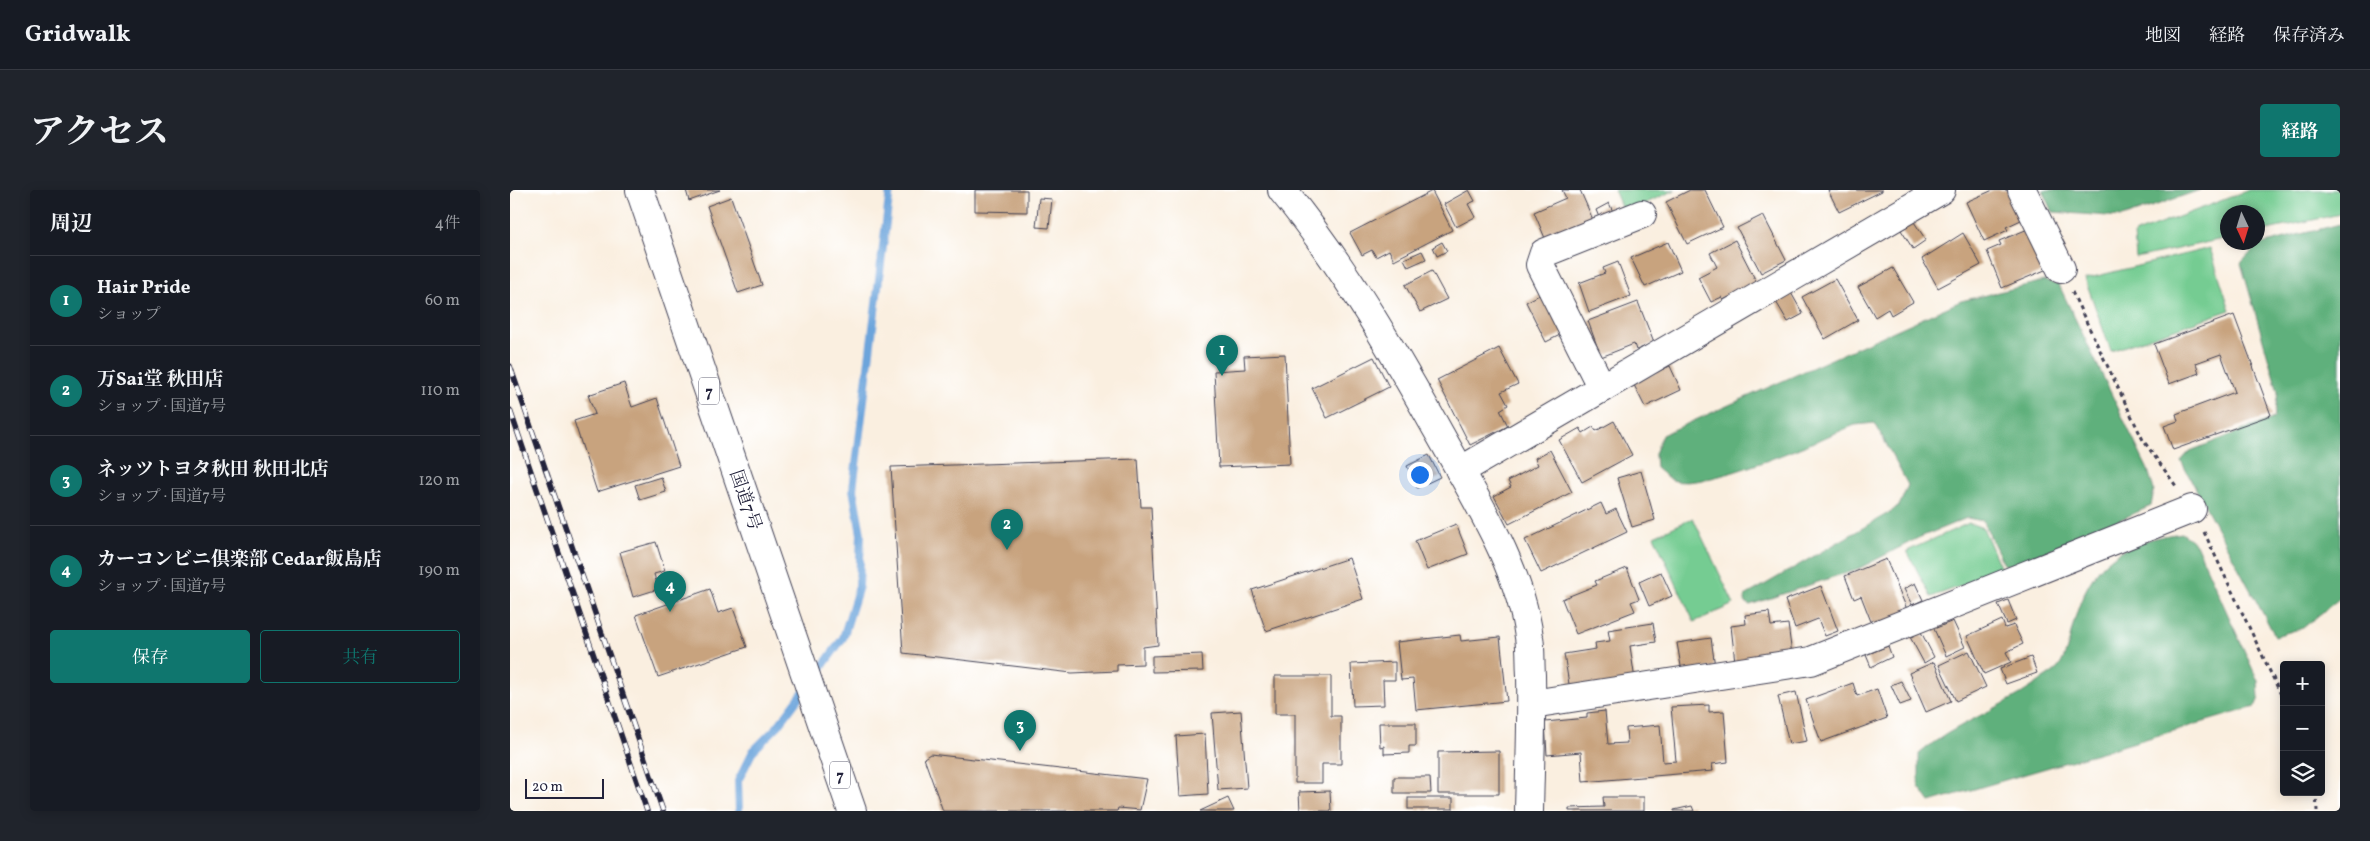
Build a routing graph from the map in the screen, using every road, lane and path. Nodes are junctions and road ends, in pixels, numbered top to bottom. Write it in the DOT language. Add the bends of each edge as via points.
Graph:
graph roads {
  1 [pos="640,190"];
  2 [pos="1282,190"];
  3 [pos="1941,190"];
  4 [pos="2022,190"];
  5 [pos="1642,214"];
  6 [pos="2060,268"];
  7 [pos="1602,388"];
  8 [pos="1460,471"];
  9 [pos="2192,509"];
  10 [pos="2280,693"];
  11 [pos="1532,704"];
  12 [pos="2316,796"];
  13 [pos="852,811"];
  14 [pos="1529,811"];
  15 [pos="2317,811"];
  1 -- 13 [label="main road, 国道7号 / 7"];
  2 -- 8 [label="main road" via="1364,302"];
  3 -- 7 [label="main road"];
  4 -- 6 [label="main road"];
  5 -- 7 [label="main road" via="1544,253 1540,264"];
  6 -- 9 [label="path" via="2143,440"];
  7 -- 8 [label="main road"];
  8 -- 11 [label="main road" via="1520,593 1529,638"];
  9 -- 10 [label="path"];
  9 -- 11 [label="main road" via="1811,661"];
  11 -- 14 [label="main road"];
  12 -- 15 [label="path"];
}
